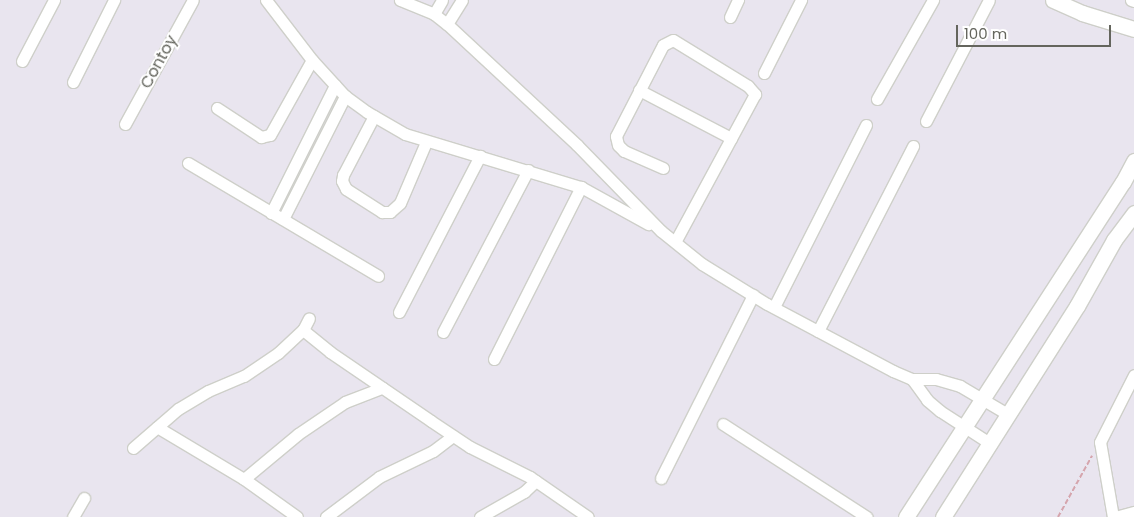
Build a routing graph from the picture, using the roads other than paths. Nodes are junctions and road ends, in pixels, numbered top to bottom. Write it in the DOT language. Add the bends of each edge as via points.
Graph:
graph roads {
  1 [pos="54,0"];
  2 [pos="114,0"];
  3 [pos="194,0"];
  4 [pos="266,0"];
  5 [pos="400,0"];
  6 [pos="442,0"];
  7 [pos="462,0"];
  8 [pos="738,0"];
  9 [pos="801,0"];
  10 [pos="933,0"];
  11 [pos="989,0"];
  12 [pos="1053,0"];
  13 [pos="434,14"];
  14 [pos="730,17"];
  15 [pos="447,24"];
  16 [pos="1134,29"];
  17 [pos="312,60"];
  18 [pos="22,61"];
  19 [pos="764,73"];
  20 [pos="73,82"];
  21 [pos="335,85"];
  22 [pos="639,90"];
  23 [pos="345,96"];
  24 [pos="878,99"];
  25 [pos="217,108"];
  26 [pos="374,116"];
  27 [pos="926,121"];
  28 [pos="125,124"];
  29 [pos="866,125"];
  30 [pos="731,138"];
  31 [pos="426,142"];
  32 [pos="912,146"];
  33 [pos="480,156"];
  34 [pos="1134,161"];
  35 [pos="188,163"];
  36 [pos="663,168"];
  37 [pos="528,170"];
  38 [pos="611,180"];
  39 [pos="581,187"];
  40 [pos="599,196"];
  41 [pos="271,213"];
  42 [pos="1134,213"];
  43 [pos="282,219"];
  44 [pos="661,232"];
  45 [pos="675,242"];
  46 [pos="378,276"];
  47 [pos="753,295"];
  48 [pos="774,307"];
  49 [pos="399,312"];
  50 [pos="309,318"];
  51 [pos="303,330"];
  52 [pos="818,331"];
  53 [pos="443,332"];
  54 [pos="494,359"];
  55 [pos="1134,375"];
  56 [pos="912,379"];
  57 [pos="382,388"];
  58 [pos="983,398"];
  59 [pos="1009,415"];
  60 [pos="723,424"];
  61 [pos="158,427"];
  62 [pos="965,427"];
  63 [pos="453,436"];
  64 [pos="991,444"];
  65 [pos="133,448"];
  66 [pos="661,478"];
  67 [pos="244,479"];
  68 [pos="536,480"];
  69 [pos="84,498"];
  70 [pos="1134,512"];
  71 [pos="76,516"];
  72 [pos="297,517"];
  73 [pos="326,517"];
  74 [pos="480,517"];
  75 [pos="588,517"];
  76 [pos="867,517"];
  77 [pos="906,517"];
  78 [pos="943,517"];
  79 [pos="1114,517"];
  1 -- 18 [label="street"];
  2 -- 20 [label="street"];
  3 -- 28 [label="street, Contoy"];
  4 -- 17 [label="street"];
  5 -- 13 [label="street"];
  6 -- 13 [label="street"];
  7 -- 15 [label="street"];
  8 -- 14 [label="street"];
  9 -- 19 [label="street"];
  10 -- 24 [label="street"];
  11 -- 27 [label="street"];
  12 -- 16 [label="main road"];
  13 -- 15 [label="street"];
  15 -- 38 [label="street"];
  17 -- 21 [label="street"];
  17 -- 25 [label="street" via="270,134 262,136"];
  21 -- 23 [label="street"];
  21 -- 41 [label="street"];
  22 -- 30 [label="street"];
  22 -- 30 [label="street" via="663,45 670,40 677,41 754,91 754,99"];
  22 -- 36 [label="street" via="616,136 617,142 624,151"];
  23 -- 26 [label="street"];
  23 -- 43 [label="street"];
  26 -- 31 [label="street"];
  26 -- 31 [label="street" via="342,181 346,189 382,212 390,212 400,203"];
  29 -- 48 [label="street"];
  30 -- 45 [label="street"];
  31 -- 33 [label="street"];
  32 -- 52 [label="street"];
  33 -- 37 [label="street"];
  33 -- 49 [label="street"];
  34 -- 58 [label="main road"];
  35 -- 41 [label="street"];
  37 -- 39 [label="street"];
  37 -- 53 [label="street"];
  38 -- 40 [label="street"];
  38 -- 44 [label="street"];
  39 -- 40 [label="street"];
  39 -- 54 [label="street"];
  40 -- 44 [label="street"];
  41 -- 43 [label="street"];
  42 -- 59 [label="main road" via="1114,240"];
  43 -- 46 [label="street"];
  44 -- 45 [label="street"];
  45 -- 47 [label="street" via="702,264"];
  47 -- 48 [label="street"];
  47 -- 66 [label="street"];
  48 -- 52 [label="street"];
  50 -- 51 [label="street"];
  51 -- 57 [label="street"];
  51 -- 61 [label="street" via="278,353 244,376 208,391 178,409"];
  52 -- 56 [label="street"];
  55 -- 79 [label="street" via="1100,442"];
  56 -- 58 [label="street" via="936,378"];
  56 -- 62 [label="street" via="927,400"];
  57 -- 63 [label="street"];
  57 -- 67 [label="street" via="345,402 298,434"];
  58 -- 59 [label="street"];
  58 -- 62 [label="main road"];
  59 -- 64 [label="main road"];
  60 -- 76 [label="street"];
  61 -- 65 [label="street"];
  61 -- 67 [label="street"];
  62 -- 64 [label="street"];
  62 -- 77 [label="main road"];
  63 -- 68 [label="street"];
  63 -- 73 [label="street" via="434,451 379,477"];
  64 -- 78 [label="main road"];
  67 -- 72 [label="street"];
  68 -- 74 [label="street" via="524,492"];
  68 -- 75 [label="street"];
  69 -- 71 [label="street"];
  70 -- 79 [label="street"];
}
